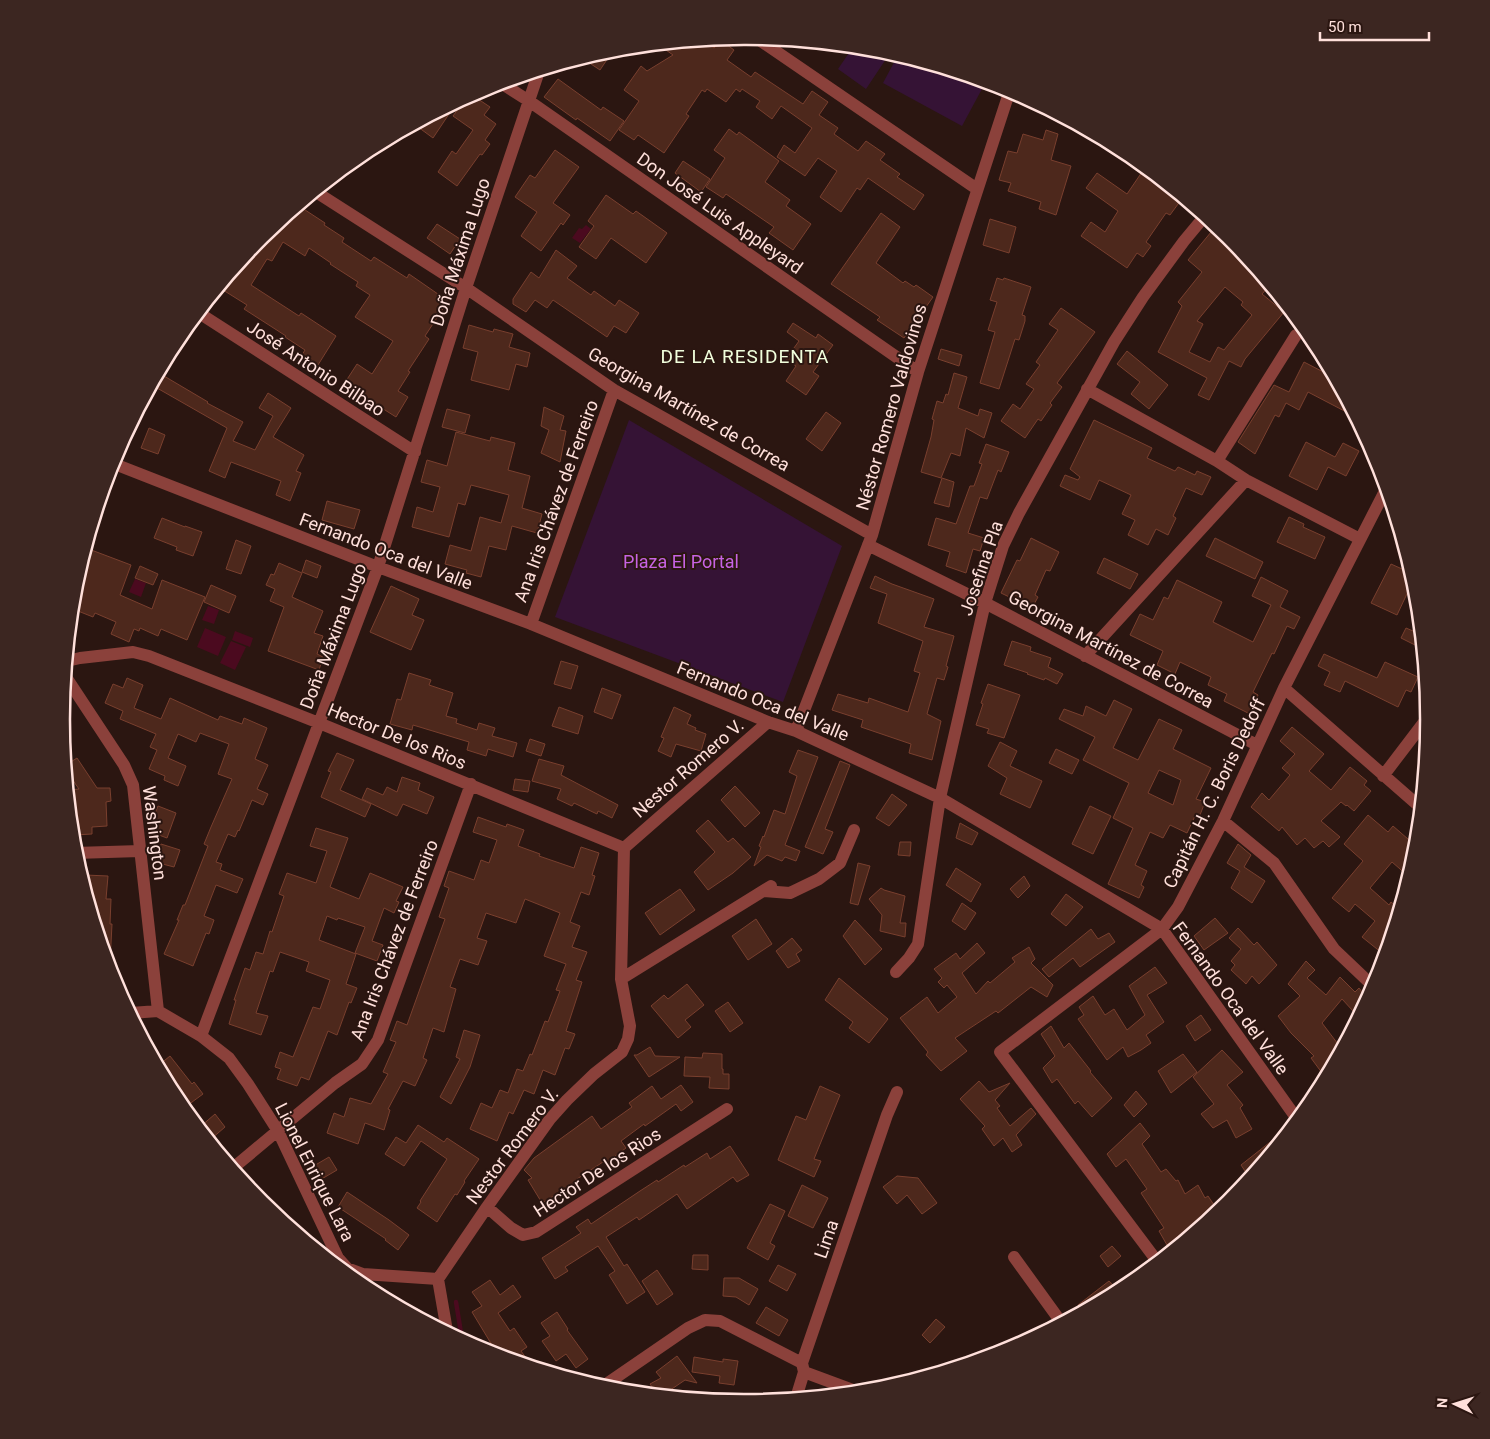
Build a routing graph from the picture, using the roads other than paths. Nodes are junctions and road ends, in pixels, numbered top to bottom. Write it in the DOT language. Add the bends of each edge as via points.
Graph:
graph roads {
  1 [pos="767,46"];
  2 [pos="537,78"];
  3 [pos="509,88"];
  4 [pos="1007,98"];
  5 [pos="529,101"];
  6 [pos="977,189"];
  7 [pos="321,195"];
  8 [pos="1200,222"];
  9 [pos="466,288"];
  10 [pos="205,317"];
  11 [pos="1296,335"];
  12 [pos="918,372"];
  13 [pos="1087,389"];
  14 [pos="614,390"];
  15 [pos="414,452"];
  16 [pos="1217,461"];
  17 [pos="120,466"];
  18 [pos="1246,480"];
  19 [pos="1382,497"];
  20 [pos="1360,539"];
  21 [pos="870,540"];
  22 [pos="378,567"];
  23 [pos="985,603"];
  24 [pos="531,624"];
  25 [pos="1085,656"];
  26 [pos="73,660"];
  27 [pos="72,685"];
  28 [pos="1284,688"];
  29 [pos="768,722"];
  30 [pos="319,723"];
  31 [pos="1420,728"];
  32 [pos="796,731"];
  33 [pos="1257,745"];
  34 [pos="1383,776"];
  35 [pos="471,784"];
  36 [pos="940,798"];
  37 [pos="1415,802"];
  38 [pos="1223,821"];
  39 [pos="854,830"];
  40 [pos="624,848"];
  41 [pos="140,851"];
  42 [pos="83,853"];
  43 [pos="1162,929"];
  44 [pos="896,972"];
  45 [pos="621,979"];
  46 [pos="1367,980"];
  47 [pos="158,1011"];
  48 [pos="138,1013"];
  49 [pos="201,1036"];
  50 [pos="897,1092"];
  51 [pos="727,1109"];
  52 [pos="1292,1113"];
  53 [pos="278,1131"];
  54 [pos="238,1164"];
  55 [pos="488,1206"];
  56 [pos="1014,1257"];
  57 [pos="1154,1257"];
  58 [pos="338,1258"];
  59 [pos="359,1273"];
  60 [pos="438,1279"];
  61 [pos="1057,1317"];
  62 [pos="446,1323"];
  63 [pos="803,1368"];
  64 [pos="611,1381"];
  65 [pos="845,1386"];
  66 [pos="797,1392"];
  1 -- 6 [label="street"];
  2 -- 5 [label="street, Doña Máxima Lugo"];
  3 -- 5 [label="street, Don José Luis Appleyard"];
  4 -- 6 [label="street, Néstor Romero Valdovinos"];
  5 -- 9 [label="street, Doña Máxima Lugo"];
  5 -- 12 [label="street, Don José Luis Appleyard"];
  6 -- 12 [label="street, Néstor Romero Valdovinos"];
  7 -- 9 [label="street, Georgina Martínez de Correa"];
  8 -- 13 [label="street, Josefina Pla" via="1143,297"];
  9 -- 14 [label="street, Georgina Martínez de Correa"];
  9 -- 15 [label="street, Doña Máxima Lugo"];
  10 -- 15 [label="street, José Antonio Bilbao"];
  11 -- 16 [label="street"];
  12 -- 21 [label="street, Néstor Romero Valdovinos"];
  13 -- 16 [label="street"];
  13 -- 23 [label="street, Josefina Pla" via="1003,546"];
  14 -- 21 [label="street, Georgina Martínez de Correa"];
  14 -- 24 [label="street, Ana Iris Chávez de Ferreiro"];
  15 -- 22 [label="street, Doña Máxima Lugo"];
  16 -- 18 [label="street"];
  17 -- 22 [label="street, Fernando Oca del Valle"];
  18 -- 20 [label="street"];
  18 -- 25 [label="street"];
  19 -- 20 [label="street, Capitán H. C. Boris Dedoff"];
  20 -- 28 [label="street, Capitán H. C. Boris Dedoff"];
  21 -- 23 [label="street, Georgina Martínez de Correa"];
  21 -- 32 [label="street, Néstor Romero Valdovinos"];
  22 -- 24 [label="street, Fernando Oca del Valle"];
  22 -- 30 [label="street, Doña Máxima Lugo"];
  23 -- 25 [label="street, Georgina Martínez de Correa"];
  23 -- 36 [label="street, Josefina Pla"];
  24 -- 29 [label="street, Fernando Oca del Valle"];
  25 -- 33 [label="street, Georgina Martínez de Correa"];
  26 -- 30 [label="street, Hector De los Rios" via="133,652 149,656"];
  27 -- 41 [label="street, Washington" via="124,766 133,786"];
  28 -- 33 [label="street, Capitán H. C. Boris Dedoff"];
  28 -- 34 [label="street"];
  29 -- 32 [label="street, Fernando Oca del Valle"];
  29 -- 40 [label="street, Nestor Romero V."];
  30 -- 35 [label="street, Hector De los Rios"];
  30 -- 49 [label="street, Doña Máxima Lugo"];
  31 -- 34 [label="street"];
  32 -- 36 [label="street, Fernando Oca del Valle"];
  33 -- 38 [label="street, Capitán H. C. Boris Dedoff"];
  34 -- 37 [label="street"];
  35 -- 40 [label="street, Hector De los Rios"];
  35 -- 53 [label="street, Ana Iris Chávez de Ferreiro" via="378,1040 362,1064"];
  36 -- 43 [label="street, Fernando Oca del Valle"];
  36 -- 44 [label="street, Josefina Pla" via="918,944"];
  38 -- 43 [label="street, Capitán H. C. Boris Dedoff" via="1178,908"];
  38 -- 46 [label="street" via="1274,864 1334,949"];
  39 -- 45 [label="street" via="840,863 820,879 790,893 767,888"];
  40 -- 45 [label="street, Nestor Romero V."];
  41 -- 42 [label="street"];
  41 -- 47 [label="street, Washington"];
  43 -- 52 [label="street, Fernando Oca del Valle"];
  43 -- 57 [label="street, Capitán H. C. Boris Dedoff" via="1000,1052"];
  45 -- 55 [label="street, Nestor Romero V." via="630,1026 622,1052 594,1074 550,1119"];
  47 -- 48 [label="street"];
  47 -- 49 [label="street, Lionel Enrique Lara"];
  49 -- 53 [label="street, Lionel Enrique Lara" via="229,1058"];
  50 -- 63 [label="street, Lima"];
  51 -- 55 [label="street, Hector De los Rios" via="536,1232 523,1235"];
  53 -- 54 [label="street, Ana Iris Chávez de Ferreiro"];
  53 -- 58 [label="street, Lionel Enrique Lara"];
  55 -- 60 [label="street, Nestor Romero V."];
  56 -- 61 [label="street"];
  59 -- 60 [label="street, Lionel Enrique Lara"];
  60 -- 62 [label="street"];
  63 -- 64 [label="street" via="720,1321 705,1320 688,1328"];
  63 -- 65 [label="street"];
  63 -- 66 [label="street, Lima"];
}
